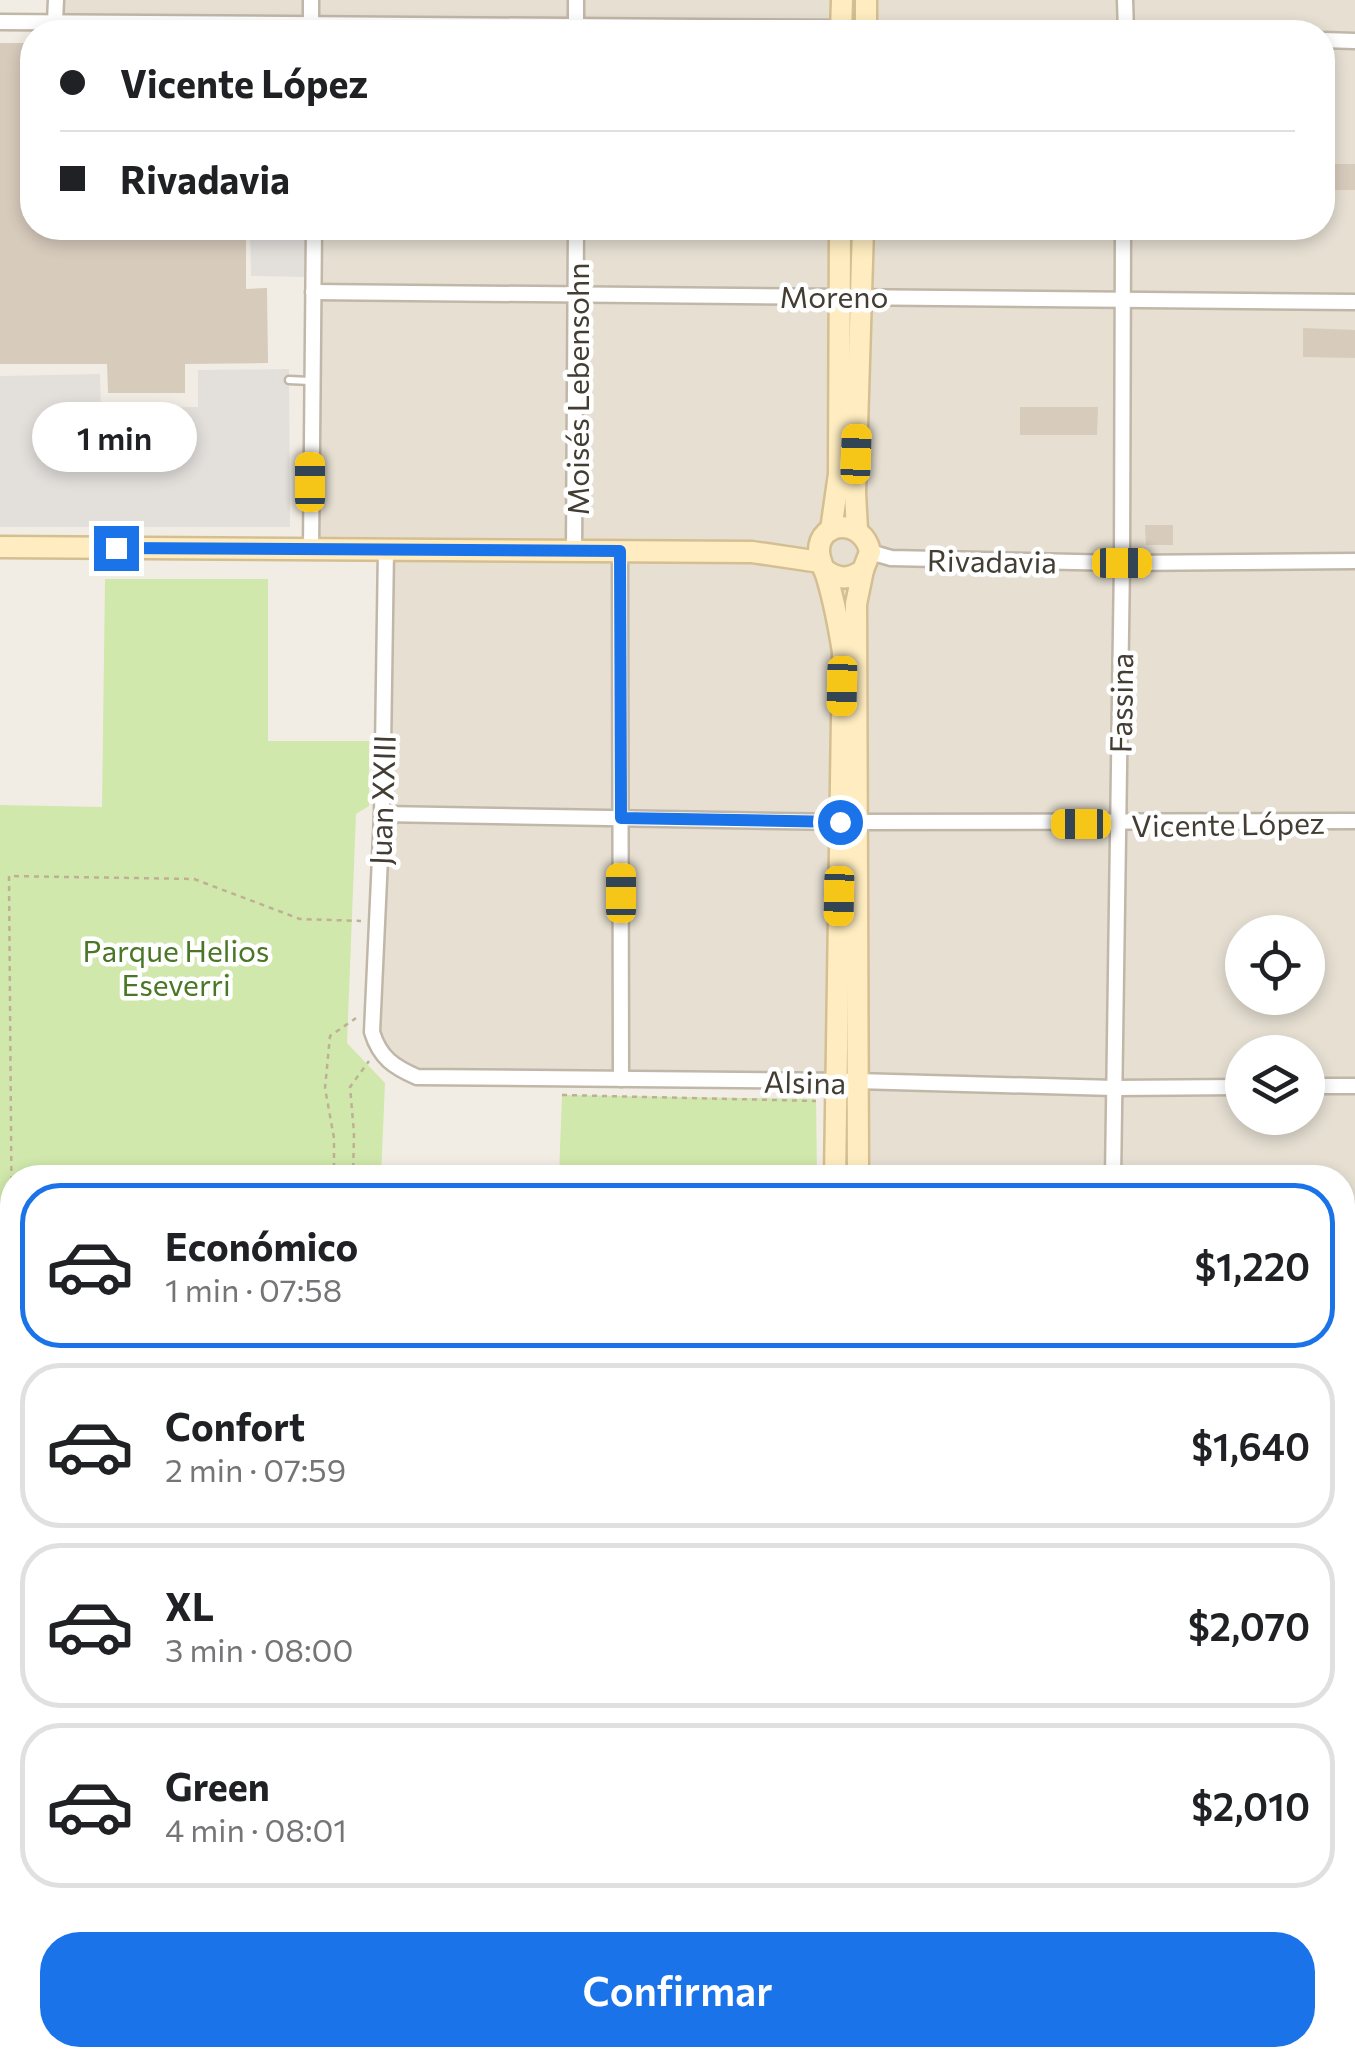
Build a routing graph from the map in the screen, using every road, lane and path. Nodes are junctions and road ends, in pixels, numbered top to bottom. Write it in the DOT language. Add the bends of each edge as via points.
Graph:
graph roads {
  1 [pos="314,240"];
  2 [pos="576,240"];
  3 [pos="840,240"];
  4 [pos="863,240"];
  5 [pos="1123,240"];
  6 [pos="313,292"];
  7 [pos="577,294"];
  8 [pos="840,295"];
  9 [pos="862,295"];
  10 [pos="1122,297"];
  11 [pos="1355,302"];
  12 [pos="288,380"];
  13 [pos="310,381"];
  14 [pos="857,530"];
  15 [pos="828,533"];
  16 [pos="0,547"];
  17 [pos="311,549"];
  18 [pos="386,550"];
  19 [pos="574,551"];
  20 [pos="620,551"];
  21 [pos="752,552"];
  22 [pos="867,561"];
  23 [pos="1355,561"];
  24 [pos="1122,563"];
  25 [pos="823,566"];
  26 [pos="382,814"];
  27 [pos="621,818"];
  28 [pos="1355,821"];
  29 [pos="848,822"];
  30 [pos="1119,824"];
  31 [pos="0,871"];
  32 [pos="9,876"];
  33 [pos="377,922"];
  34 [pos="373,1006"];
  35 [pos="377,1049"];
  36 [pos="621,1079"];
  37 [pos="846,1082"];
  38 [pos="1325,1086"];
  39 [pos="1355,1086"];
  40 [pos="1225,1087"];
  41 [pos="1114,1088"];
  42 [pos="562,1095"];
  43 [pos="816,1099"];
  44 [pos="11,1165"];
  45 [pos="334,1165"];
  46 [pos="353,1165"];
  47 [pos="837,1165"];
  48 [pos="856,1165"];
  49 [pos="1113,1165"];
  1 -- 6 [label="street"];
  2 -- 7 [label="street, Moisés Lebensohn"];
  3 -- 8 [label="main road"];
  4 -- 9 [label="main road"];
  5 -- 10 [label="street, Fassina"];
  6 -- 7 [label="street, Moreno"];
  6 -- 13 [label="street"];
  7 -- 8 [label="street, Moreno"];
  7 -- 19 [label="street, Moisés Lebensohn"];
  8 -- 9 [label="street, Moreno"];
  8 -- 15 [label="main road" via="839,474"];
  9 -- 10 [label="street, Moreno"];
  9 -- 14 [label="main road"];
  10 -- 11 [label="street, Moreno"];
  10 -- 24 [label="street, Fassina"];
  12 -- 13 [label="lane"];
  13 -- 17 [label="street"];
  14 -- 15 [label="main road"];
  14 -- 22 [label="main road" via="869,543"];
  15 -- 21 [label="main road"];
  15 -- 25 [label="main road" via="820,544"];
  16 -- 17 [label="main road"];
  17 -- 18 [label="main road"];
  18 -- 19 [label="main road"];
  18 -- 26 [label="street, Juan XXIII"];
  19 -- 20 [label="main road"];
  20 -- 21 [label="main road"];
  20 -- 27 [label="street, Moisés Lebensohn"];
  21 -- 25 [label="main road"];
  22 -- 24 [label="street, Rivadavia"];
  22 -- 25 [label="main road" via="856,576 840,578"];
  22 -- 29 [label="main road" via="856,604"];
  23 -- 24 [label="street, Rivadavia"];
  24 -- 30 [label="street, Fassina"];
  25 -- 29 [label="main road" via="842,652"];
  26 -- 27 [label="street, Vicente López"];
  26 -- 33 [label="street, Juan XXIII"];
  27 -- 29 [label="street, Vicente López"];
  27 -- 36 [label="street, Moisés Lebensohn"];
  28 -- 30 [label="street, Vicente López"];
  29 -- 30 [label="street, Vicente López"];
  29 -- 37 [label="main road"];
  30 -- 41 [label="street, Fassina"];
  31 -- 32 [label="path"];
  32 -- 33 [label="path" via="194,879 300,919"];
  32 -- 44 [label="path"];
  33 -- 34 [label="street, Juan XXIII"];
  34 -- 35 [label="street, Juan XXIII"];
  34 -- 45 [label="path" via="330,1036 326,1088"];
  35 -- 36 [label="street, Alsina" via="394,1068 417,1077"];
  35 -- 46 [label="path" via="350,1087"];
  36 -- 37 [label="street, Alsina"];
  37 -- 41 [label="street, Alsina"];
  37 -- 47 [label="main road"];
  37 -- 48 [label="main road"];
  38 -- 39 [label="street"];
  40 -- 41 [label="street, Alsina"];
  41 -- 49 [label="street, Fassina"];
  42 -- 43 [label="path"];
}
